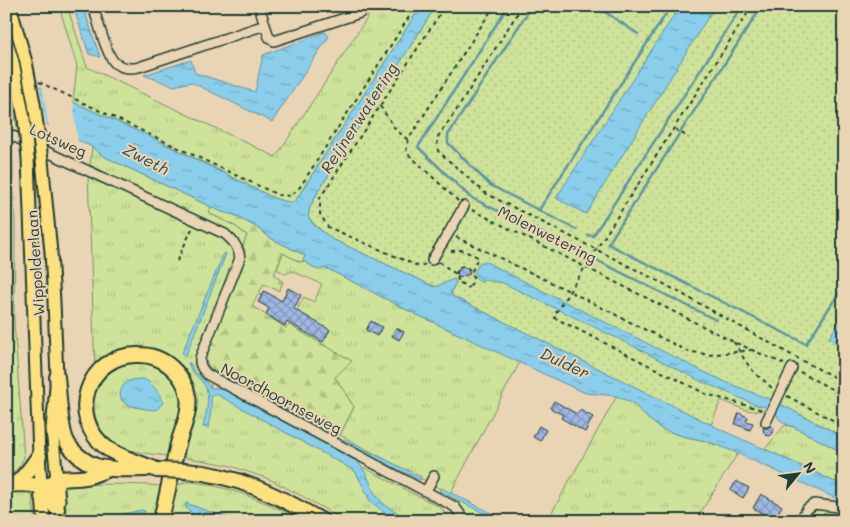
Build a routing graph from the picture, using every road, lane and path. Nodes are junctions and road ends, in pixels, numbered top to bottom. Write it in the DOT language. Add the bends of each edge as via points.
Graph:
graph roads {
  1 [pos="10,6"];
  2 [pos="94,6"];
  3 [pos="259,6"];
  4 [pos="367,6"];
  5 [pos="416,6"];
  6 [pos="445,6"];
  7 [pos="494,6"];
  8 [pos="522,6"];
  9 [pos="752,6"];
  10 [pos="265,26"];
  11 [pos="6,39"];
  12 [pos="32,78"];
  13 [pos="380,106"];
  14 [pos="674,128"];
  15 [pos="6,132"];
  16 [pos="689,138"];
  17 [pos="408,140"];
  18 [pos="99,175"];
  19 [pos="464,206"];
  20 [pos="197,220"];
  21 [pos="448,234"];
  22 [pos="596,248"];
  23 [pos="451,251"];
  24 [pos="432,259"];
  25 [pos="177,261"];
  26 [pos="584,266"];
  27 [pos="472,271"];
  28 [pos="456,275"];
  29 [pos="569,291"];
  30 [pos="734,342"];
  31 [pos="753,349"];
  32 [pos="740,352"];
  33 [pos="792,368"];
  34 [pos="57,378"];
  35 [pos="844,382"];
  36 [pos="780,393"];
  37 [pos="844,396"];
  38 [pos="773,408"];
  39 [pos="766,422"];
  40 [pos="844,426"];
  41 [pos="39,456"];
  42 [pos="110,468"];
  43 [pos="157,470"];
  44 [pos="434,476"];
  45 [pos="57,480"];
  46 [pos="10,484"];
  47 [pos="426,491"];
  48 [pos="42,492"];
  49 [pos="844,510"];
  50 [pos="57,515"];
  51 [pos="162,519"];
  52 [pos="44,521"];
  53 [pos="322,521"];
  54 [pos="465,521"];
  55 [pos="800,521"];
  1 -- 34 [label="main road, Wippolderlaan, bridge" via="26,62 42,160 53,280"];
  2 -- 10 [label="street" via="110,55 115,63 129,68"];
  3 -- 10 [label="street"];
  4 -- 10 [label="street" via="360,13 276,41 269,37"];
  5 -- 12 [label="path" via="300,187 291,196 278,195"];
  6 -- 13 [label="path"];
  7 -- 17 [label="path"];
  8 -- 22 [label="path" via="437,138 438,151 485,193"];
  9 -- 14 [label="path"];
  11 -- 41 [label="main road, Wippolderlaan, bridge" via="24,118 28,158"];
  13 -- 17 [label="path" via="396,130"];
  13 -- 24 [label="path" via="320,198 320,214 328,227 420,267"];
  14 -- 16 [label="path"];
  14 -- 22 [label="path"];
  15 -- 18 [label="street, Lotsweg"];
  17 -- 19 [label="path, Molenwetering" via="406,152"];
  18 -- 20 [label="street, Noordhoornseweg"];
  19 -- 21 [label="street"];
  19 -- 26 [label="path, Molenwetering"];
  20 -- 25 [label="path"];
  20 -- 47 [label="street, Noordhoornseweg" via="225,234 234,242 240,258 200,358 202,368 208,375"];
  21 -- 24 [label="street"];
  21 -- 29 [label="path"];
  22 -- 26 [label="path"];
  22 -- 35 [label="path"];
  23 -- 27 [label="path" via="462,250 478,257"];
  24 -- 28 [label="path"];
  26 -- 29 [label="path"];
  26 -- 30 [label="path, Molenwetering"];
  27 -- 28 [label="path" via="459,267"];
  27 -- 28 [label="path" via="469,288 457,281"];
  29 -- 32 [label="path" via="687,351 709,355"];
  29 -- 38 [label="path" via="555,318 706,394"];
  30 -- 31 [label="path, Molenwetering"];
  30 -- 32 [label="path"];
  31 -- 32 [label="path"];
  31 -- 33 [label="path, Molenwetering"];
  32 -- 36 [label="path" via="756,374"];
  33 -- 36 [label="street"];
  33 -- 37 [label="path, Molenwetering"];
  34 -- 42 [label="highway" via="63,429 68,443 88,462"];
  34 -- 45 [label="main road, Wippolderlaan" via="52,429"];
  36 -- 38 [label="street"];
  36 -- 40 [label="path"];
  38 -- 39 [label="street"];
  41 -- 46 [label="highway" via="20,481"];
  41 -- 48 [label="main road, Wippolderlaan"];
  42 -- 43 [label="highway"];
  42 -- 45 [label="highway" via="86,477"];
  43 -- 51 [label="highway" via="107,448 89,426 85,401 91,382 115,359 147,355 163,361 186,388 187,418"];
  43 -- 53 [label="highway, bridge" via="214,474 249,484"];
  44 -- 47 [label="street"];
  45 -- 48 [label="highway"];
  45 -- 50 [label="main road, Wippolderlaan" via="60,500"];
  46 -- 48 [label="highway" via="34,485"];
  47 -- 54 [label="street, Noordhoornseweg" via="455,507"];
  48 -- 50 [label="highway"];
  48 -- 52 [label="main road, Wippolderlaan"];
  49 -- 55 [label="street" via="814,504"];
}
